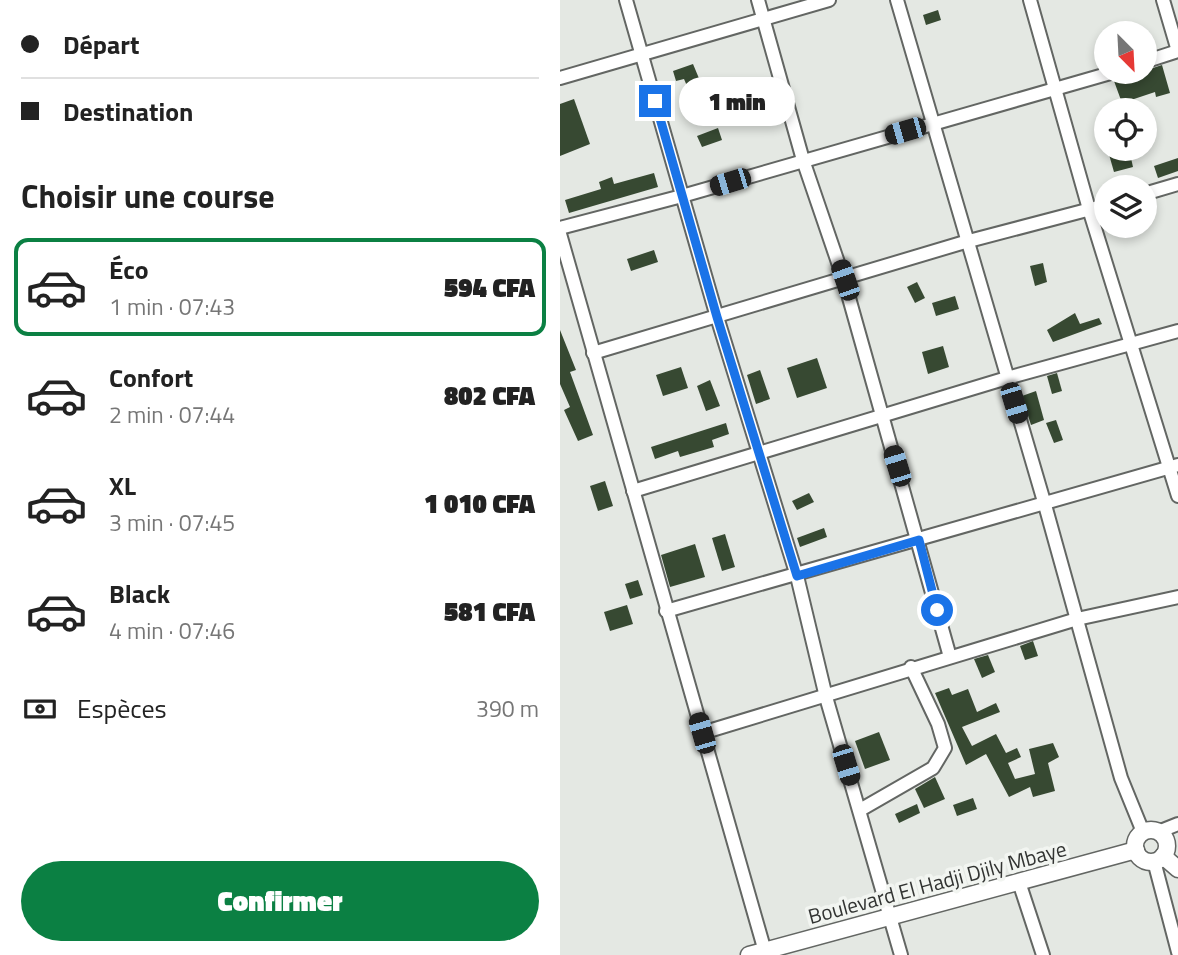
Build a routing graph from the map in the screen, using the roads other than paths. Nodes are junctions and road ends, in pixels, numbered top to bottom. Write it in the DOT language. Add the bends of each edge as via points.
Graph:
graph roads {
  1 [pos="626,0"];
  2 [pos="758,0"];
  3 [pos="829,0"];
  4 [pos="897,0"];
  5 [pos="1030,0"];
  6 [pos="1163,0"];
  7 [pos="763,19"];
  8 [pos="1178,51"];
  9 [pos="642,54"];
  10 [pos="1157,58"];
  11 [pos="560,78"];
  12 [pos="1094,78"];
  13 [pos="1055,91"];
  14 [pos="931,124"];
  15 [pos="803,160"];
  16 [pos="1178,184"];
  17 [pos="1157,190"];
  18 [pos="681,197"];
  19 [pos="1094,208"];
  20 [pos="1089,209"];
  21 [pos="560,228"];
  22 [pos="560,234"];
  23 [pos="965,242"];
  24 [pos="845,280"];
  25 [pos="717,317"];
  26 [pos="1178,331"];
  27 [pos="1132,344"];
  28 [pos="593,353"];
  29 [pos="1007,378"];
  30 [pos="882,416"];
  31 [pos="758,453"];
  32 [pos="1174,466"];
  33 [pos="633,492"];
  34 [pos="1178,496"];
  35 [pos="1045,505"];
  36 [pos="919,540"];
  37 [pos="797,576"];
  38 [pos="1178,597"];
  39 [pos="666,611"];
  40 [pos="1077,619"];
  41 [pos="950,657"];
  42 [pos="911,667"];
  43 [pos="826,697"];
  44 [pos="702,733"];
  45 [pos="860,810"];
  46 [pos="1178,824"];
  47 [pos="1150,832"];
  48 [pos="1136,850"];
  49 [pos="1158,859"];
  50 [pos="1178,869"];
  51 [pos="1019,882"];
  52 [pos="889,917"];
  53 [pos="1178,951"];
  54 [pos="760,954"];
  55 [pos="901,955"];
  56 [pos="1043,955"];
  1 -- 9 [label="street"];
  2 -- 7 [label="street"];
  3 -- 7 [label="street"];
  4 -- 14 [label="street"];
  5 -- 13 [label="street"];
  6 -- 8 [label="street"];
  7 -- 9 [label="street"];
  7 -- 15 [label="street"];
  8 -- 10 [label="street"];
  9 -- 11 [label="street"];
  9 -- 18 [label="street"];
  12 -- 13 [label="street"];
  13 -- 14 [label="street"];
  13 -- 20 [label="street"];
  14 -- 15 [label="street"];
  14 -- 23 [label="street"];
  15 -- 18 [label="street"];
  15 -- 24 [label="street"];
  16 -- 17 [label="street"];
  18 -- 21 [label="street"];
  18 -- 25 [label="street"];
  19 -- 20 [label="street"];
  20 -- 23 [label="street"];
  20 -- 27 [label="street"];
  22 -- 28 [label="street"];
  23 -- 24 [label="street"];
  23 -- 29 [label="street"];
  24 -- 25 [label="street"];
  24 -- 30 [label="street"];
  25 -- 28 [label="street"];
  25 -- 31 [label="street"];
  26 -- 27 [label="street"];
  27 -- 29 [label="street"];
  27 -- 32 [label="street"];
  28 -- 33 [label="street"];
  29 -- 30 [label="street"];
  29 -- 35 [label="street"];
  30 -- 31 [label="street"];
  30 -- 36 [label="street"];
  31 -- 33 [label="street"];
  31 -- 37 [label="street"];
  32 -- 34 [label="street"];
  32 -- 35 [label="street"];
  33 -- 39 [label="street"];
  35 -- 36 [label="street"];
  35 -- 40 [label="street"];
  36 -- 37 [label="street"];
  36 -- 41 [label="street"];
  37 -- 39 [label="street"];
  37 -- 43 [label="street"];
  38 -- 40 [label="street"];
  39 -- 44 [label="street"];
  40 -- 41 [label="street"];
  40 -- 47 [label="street" via="1121,778"];
  41 -- 42 [label="street"];
  42 -- 43 [label="street"];
  42 -- 45 [label="street" via="945,748 933,768"];
  43 -- 44 [label="street"];
  43 -- 45 [label="street"];
  44 -- 54 [label="street"];
  45 -- 52 [label="street"];
  46 -- 47 [label="street"];
  47 -- 48 [label="main road" via="1137,839"];
  47 -- 49 [label="main road" via="1166,842"];
  48 -- 49 [label="main road" via="1145,861"];
  48 -- 51 [label="main road, Boulevard El Hadji Djily Mbaye"];
  49 -- 50 [label="main road"];
  49 -- 53 [label="street"];
  51 -- 52 [label="main road, Boulevard El Hadji Djily Mbaye"];
  51 -- 56 [label="street"];
  52 -- 54 [label="main road, Boulevard El Hadji Djily Mbaye"];
  52 -- 55 [label="street"];
}
